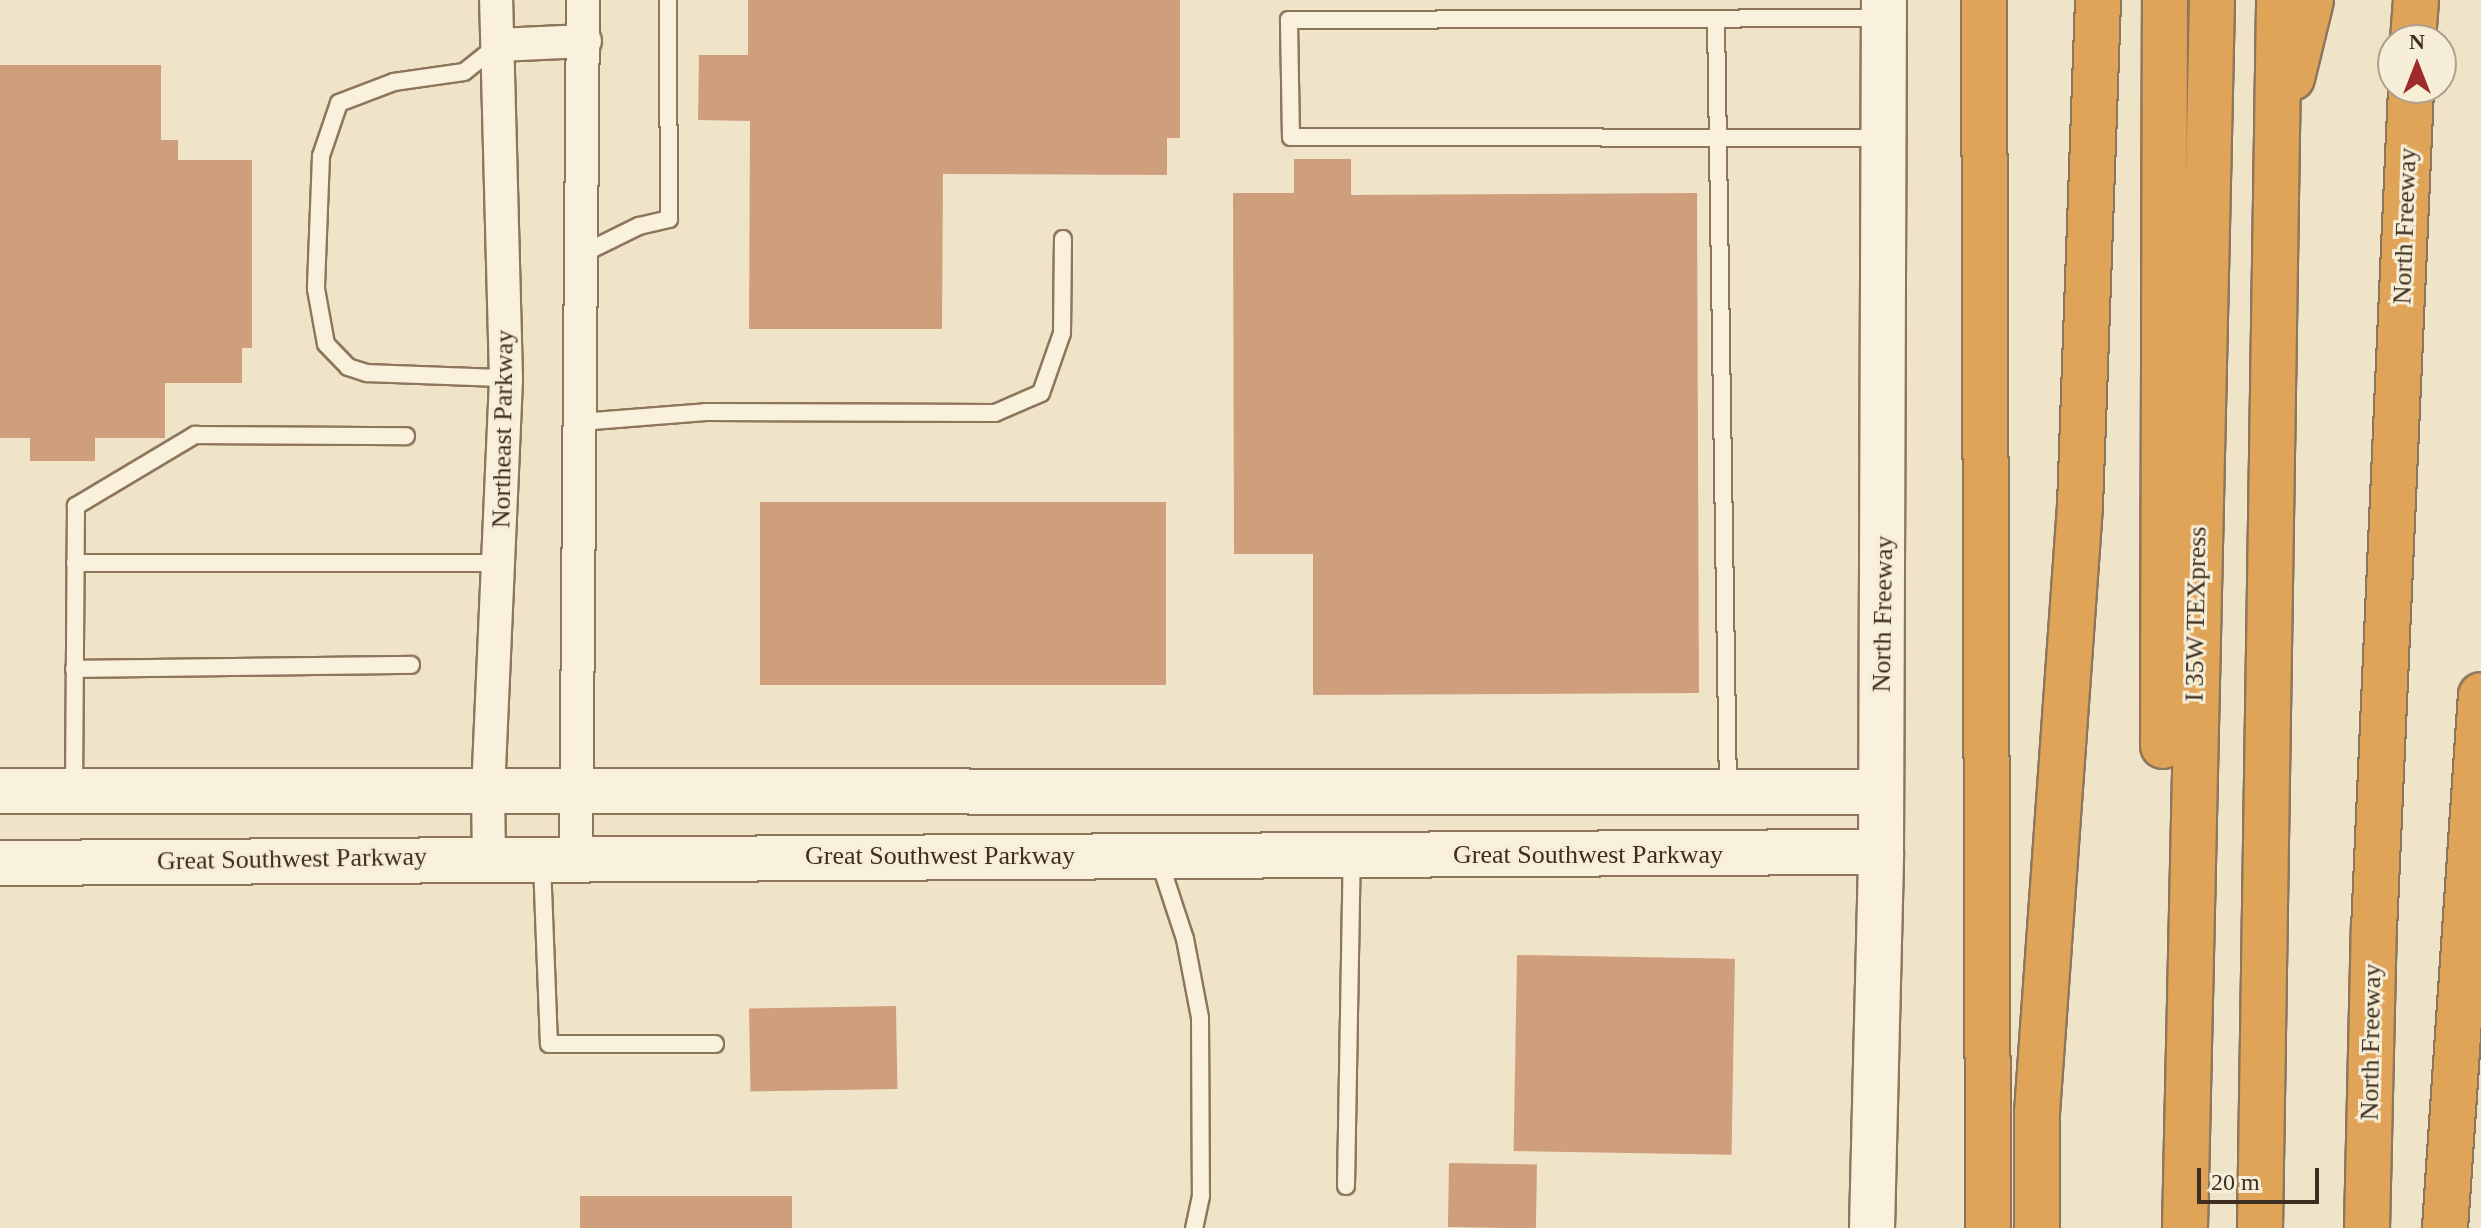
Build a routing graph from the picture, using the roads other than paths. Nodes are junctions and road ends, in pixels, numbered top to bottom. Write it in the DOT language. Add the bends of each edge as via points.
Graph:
graph roads {
  1 [pos="496,0"];
  2 [pos="583,0"];
  3 [pos="668,0"];
  4 [pos="1984,0"];
  5 [pos="2098,0"];
  6 [pos="2165,0"];
  7 [pos="2212,0"];
  8 [pos="2279,0"];
  9 [pos="2311,0"];
  10 [pos="2416,0"];
  11 [pos="1884,9"];
  12 [pos="1716,19"];
  13 [pos="2414,24"];
  14 [pos="585,41"];
  15 [pos="498,45"];
  16 [pos="2410,104"];
  17 [pos="2276,134"];
  18 [pos="1720,138"];
  19 [pos="1886,138"];
  20 [pos="1063,239"];
  21 [pos="582,254"];
  22 [pos="506,378"];
  23 [pos="580,422"];
  24 [pos="406,436"];
  25 [pos="75,563"];
  26 [pos="500,563"];
  27 [pos="411,665"];
  28 [pos="74,669"];
  29 [pos="2481,695"];
  30 [pos="0,791"];
  31 [pos="74,791"];
  32 [pos="488,792"];
  33 [pos="1881,792"];
  34 [pos="575,793"];
  35 [pos="1728,793"];
  36 [pos="1881,852"];
  37 [pos="1157,855"];
  38 [pos="1352,856"];
  39 [pos="489,857"];
  40 [pos="559,857"];
  41 [pos="0,863"];
  42 [pos="2189,976"];
  43 [pos="715,1044"];
  44 [pos="1346,1186"];
  45 [pos="1194,1228"];
  46 [pos="1872,1228"];
  47 [pos="1988,1228"];
  48 [pos="2037,1228"];
  49 [pos="2185,1228"];
  50 [pos="2260,1228"];
  51 [pos="2367,1228"];
  52 [pos="2445,1228"];
  1 -- 15 [label="street, Northeast Parkway"];
  2 -- 14 [label="street"];
  3 -- 21 [label="lane" via="669,219 639,226"];
  4 -- 47 [label="highway"];
  5 -- 48 [label="highway" via="2080,506 2037,1113"];
  6 -- 42 [label="highway" via="2162,917"];
  7 -- 42 [label="highway, I 35W TEXpress"];
  8 -- 17 [label="highway"];
  9 -- 17 [label="highway"];
  10 -- 13 [label="highway"];
  11 -- 12 [label="lane"];
  11 -- 19 [label="street, North Freeway"];
  12 -- 18 [label="lane"];
  12 -- 18 [label="lane" via="1289,20 1291,137"];
  14 -- 15 [label="street"];
  14 -- 21 [label="street"];
  15 -- 22 [label="street, Northeast Parkway"];
  15 -- 22 [label="lane" via="464,72 394,82 339,103 321,156 316,289 326,344 348,367 367,373"];
  16 -- 51 [label="highway, North Freeway" via="2375,915"];
  17 -- 50 [label="highway"];
  18 -- 19 [label="lane"];
  18 -- 35 [label="lane"];
  19 -- 33 [label="street, North Freeway"];
  20 -- 23 [label="lane" via="1062,333 1041,393 995,413 706,412"];
  21 -- 23 [label="street"];
  22 -- 26 [label="street, Northeast Parkway"];
  23 -- 34 [label="street"];
  24 -- 25 [label="lane" via="195,435 76,506"];
  25 -- 26 [label="lane"];
  25 -- 28 [label="lane"];
  26 -- 32 [label="street, Northeast Parkway"];
  27 -- 28 [label="lane"];
  28 -- 31 [label="lane"];
  29 -- 52 [label="highway"];
  30 -- 31 [label="street"];
  31 -- 32 [label="street"];
  32 -- 34 [label="street"];
  32 -- 39 [label="street, Northeast Parkway"];
  33 -- 35 [label="street"];
  33 -- 36 [label="street, North Freeway"];
  34 -- 35 [label="street"];
  34 -- 40 [label="street"];
  36 -- 38 [label="street, Great Southwest Parkway"];
  36 -- 46 [label="street, North Freeway"];
  37 -- 38 [label="street, Great Southwest Parkway"];
  37 -- 40 [label="street, Great Southwest Parkway"];
  37 -- 45 [label="lane" via="1185,939 1200,1018 1201,1196"];
  38 -- 44 [label="lane"];
  39 -- 40 [label="street, Great Southwest Parkway"];
  39 -- 41 [label="street, Great Southwest Parkway"];
  40 -- 43 [label="lane" via="549,1044"];
  42 -- 49 [label="highway, I 35W TEXpress"];
}
